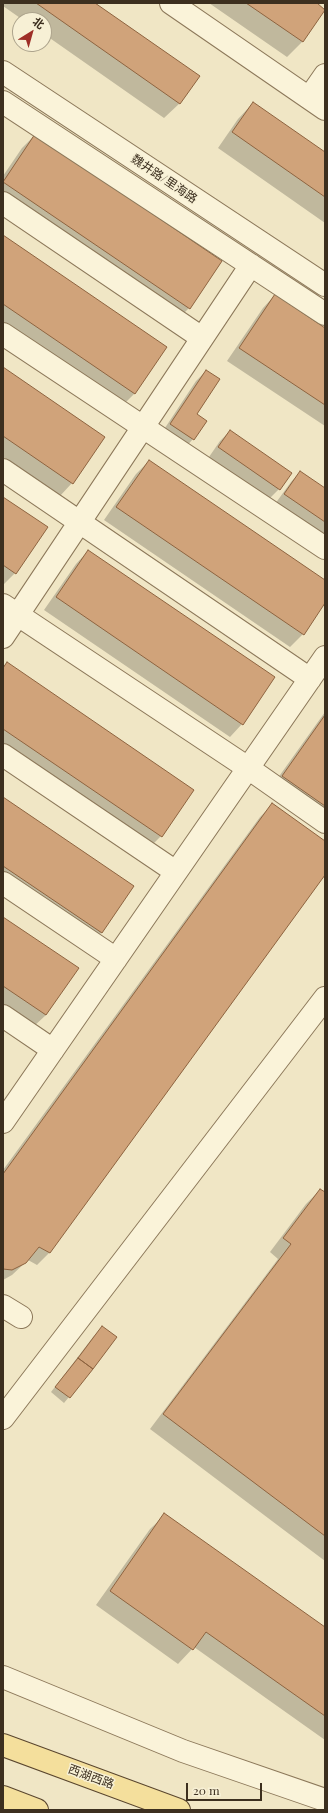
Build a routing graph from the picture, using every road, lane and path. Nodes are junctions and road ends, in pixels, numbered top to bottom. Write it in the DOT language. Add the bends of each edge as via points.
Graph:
graph roads {
  1 [pos="171,3"];
  2 [pos="3,72"];
  3 [pos="325,75"];
  4 [pos="317,104"];
  5 [pos="5,108"];
  6 [pos="3,203"];
  7 [pos="251,265"];
  8 [pos="325,285"];
  9 [pos="325,314"];
  10 [pos="3,334"];
  11 [pos="202,338"];
  12 [pos="143,427"];
  13 [pos="3,470"];
  14 [pos="79,522"];
  15 [pos="325,548"];
  16 [pos="10,610"];
  17 [pos="3,637"];
  18 [pos="325,658"];
  19 [pos="310,679"];
  20 [pos="3,755"];
  21 [pos="248,768"];
  22 [pos="325,822"];
  23 [pos="176,872"];
  24 [pos="3,883"];
  25 [pos="116,959"];
  26 [pos="325,998"];
  27 [pos="3,1016"];
  28 [pos="53,1050"];
  29 [pos="3,1122"];
  30 [pos="3,1418"];
  31 [pos="3,1677"];
  32 [pos="3,1745"];
  33 [pos="3,1797"];
  34 [pos="325,1800"];
  35 [pos="36,1810"];
  36 [pos="179,1810"];
  1 -- 4 [label="street"];
  2 -- 8 [label="street, 魏井路/里海路"];
  3 -- 4 [label="street"];
  5 -- 7 [label="street"];
  6 -- 11 [label="street"];
  7 -- 9 [label="street"];
  7 -- 11 [label="street"];
  10 -- 12 [label="street"];
  11 -- 12 [label="street"];
  12 -- 14 [label="street"];
  12 -- 15 [label="street"];
  13 -- 14 [label="street"];
  14 -- 16 [label="street"];
  14 -- 19 [label="street"];
  16 -- 17 [label="street"];
  16 -- 21 [label="street"];
  18 -- 19 [label="street"];
  19 -- 21 [label="street"];
  20 -- 23 [label="street"];
  21 -- 22 [label="street"];
  21 -- 23 [label="street"];
  23 -- 25 [label="street"];
  24 -- 25 [label="street"];
  25 -- 28 [label="street"];
  26 -- 30 [label="street"];
  27 -- 28 [label="street"];
  28 -- 29 [label="street"];
  31 -- 34 [label="street" via="183,1751"];
  32 -- 36 [label="main road, 西湖西路"];
  33 -- 35 [label="main road"];
}
